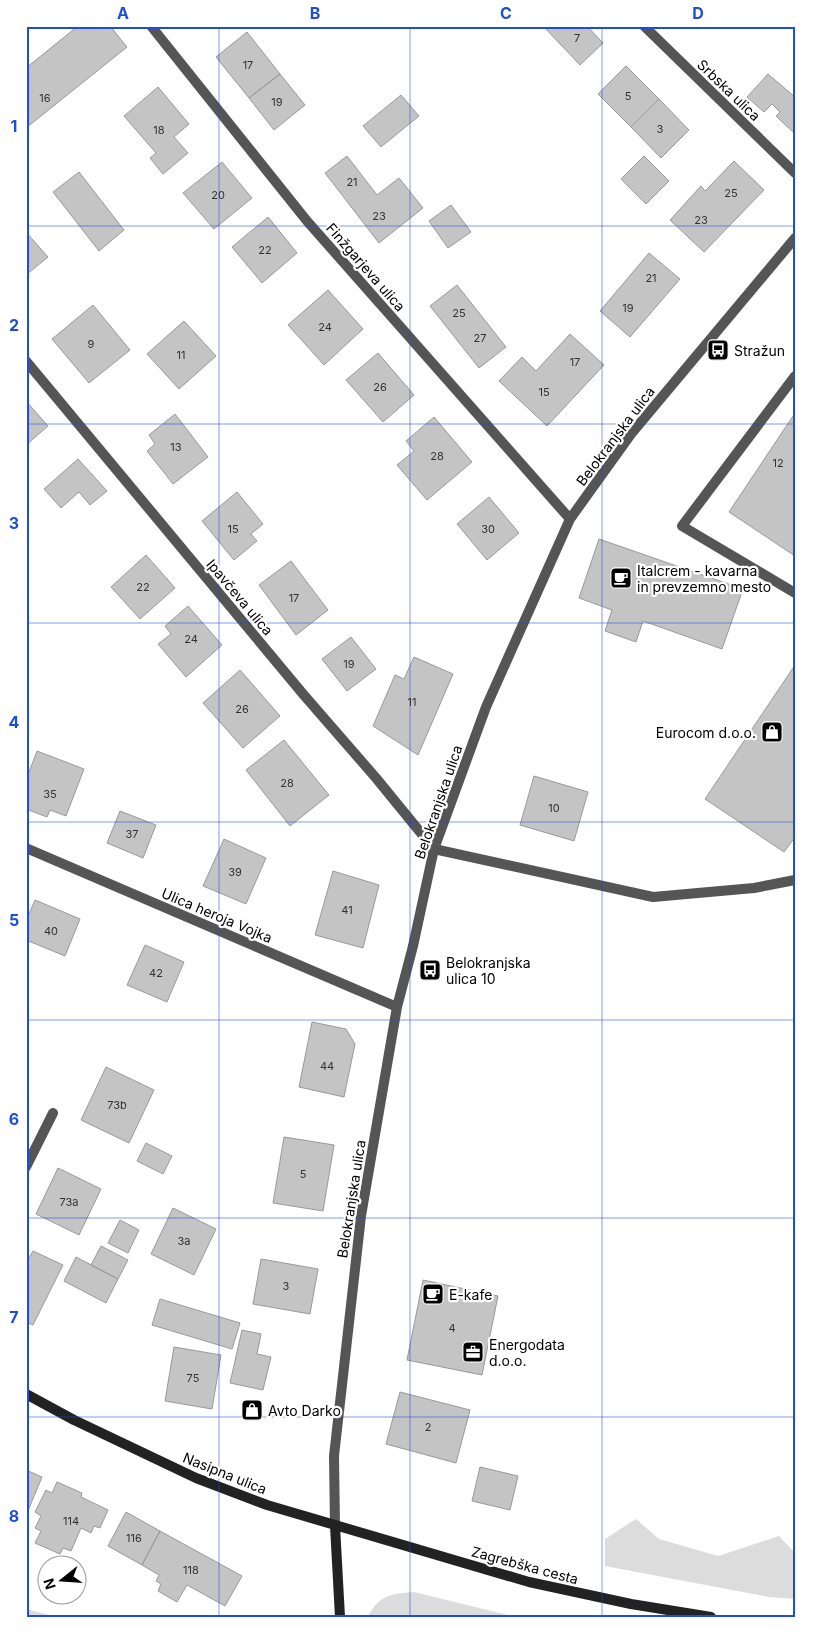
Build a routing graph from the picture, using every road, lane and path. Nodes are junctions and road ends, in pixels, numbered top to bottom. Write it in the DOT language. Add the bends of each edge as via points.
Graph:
graph roads {
  1 [pos="151,26"];
  2 [pos="644,26"];
  3 [pos="795,173"];
  4 [pos="795,238"];
  5 [pos="26,361"];
  6 [pos="795,376"];
  7 [pos="570,519"];
  8 [pos="795,593"];
  9 [pos="26,848"];
  10 [pos="434,849"];
  11 [pos="795,880"];
  12 [pos="397,1007"];
  13 [pos="53,1114"];
  14 [pos="26,1167"];
  15 [pos="26,1394"];
  16 [pos="335,1526"];
  17 [pos="340,1617"];
  18 [pos="711,1617"];
  1 -- 7 [label="street, Finžgarjeva ulica" via="307,221"];
  2 -- 3 [label="street, Srbska ulica"];
  4 -- 7 [label="street, Belokranjska ulica" via="631,434"];
  5 -- 10 [label="street, Ipavčeva ulica"];
  6 -- 8 [label="street" via="682,526"];
  7 -- 10 [label="street, Belokranjska ulica" via="486,707"];
  9 -- 12 [label="street, Ulica heroja Vojka"];
  10 -- 11 [label="street" via="653,897 754,888"];
  10 -- 12 [label="street, Belokranjska ulica"];
  12 -- 16 [label="street, Belokranjska ulica" via="360,1216 334,1456"];
  13 -- 14 [label="street"];
  15 -- 16 [label="street, Nasipna ulica" via="196,1478"];
  16 -- 17 [label="street"];
  16 -- 18 [label="street, Zagrebška cesta" via="529,1582"];
}
